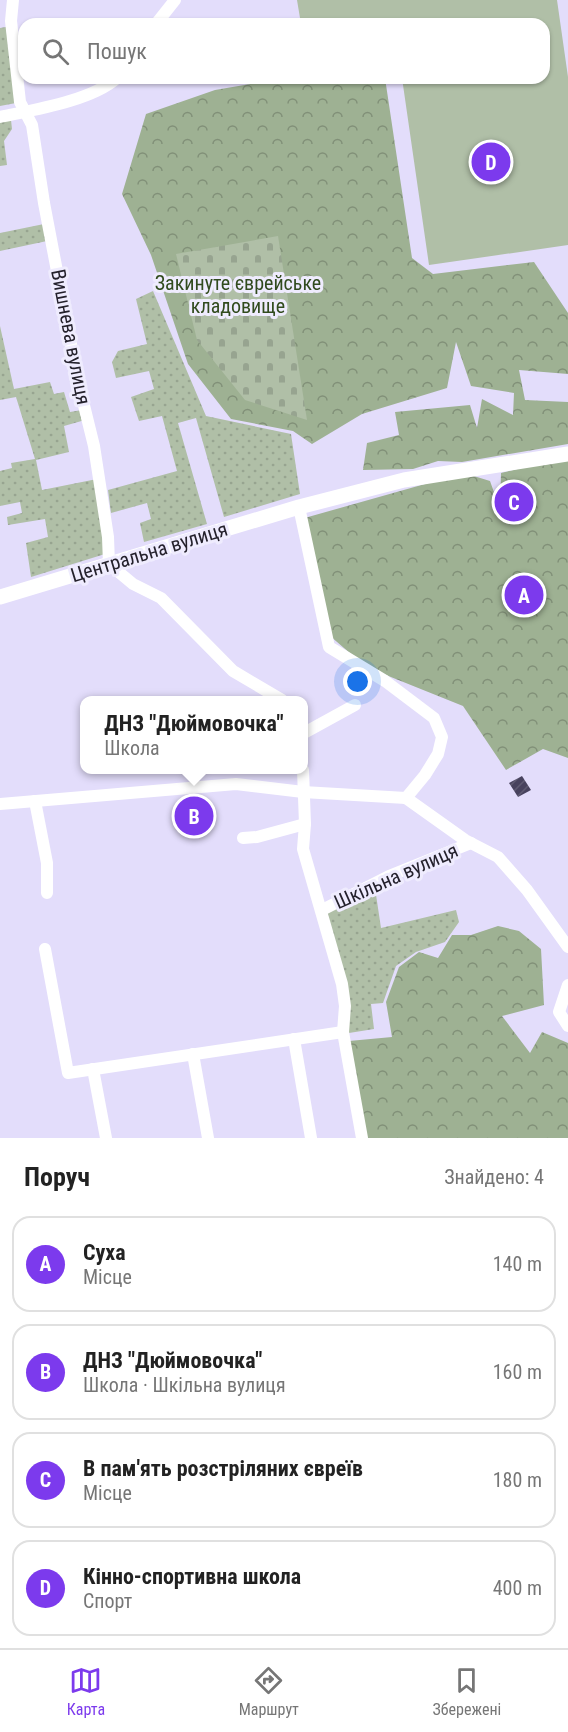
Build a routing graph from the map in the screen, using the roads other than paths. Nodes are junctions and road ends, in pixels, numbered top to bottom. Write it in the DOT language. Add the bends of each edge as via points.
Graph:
graph roads {
  1 [pos="13,0"];
  2 [pos="175,0"];
  3 [pos="161,18"];
  4 [pos="106,84"];
  5 [pos="25,112"];
  6 [pos="0,117"];
  7 [pos="568,454"];
  8 [pos="299,507"];
  9 [pos="109,564"];
  10 [pos="0,597"];
  11 [pos="275,696"];
  12 [pos="355,705"];
  13 [pos="308,730"];
  14 [pos="303,774"];
  15 [pos="303,792"];
  16 [pos="406,798"];
  17 [pos="35,801"];
  18 [pos="0,804"];
  19 [pos="305,824"];
  20 [pos="243,838"];
  21 [pos="471,843"];
  22 [pos="47,893"];
  23 [pos="322,910"];
  24 [pos="568,947"];
  25 [pos="45,949"];
  26 [pos="568,985"];
  27 [pos="568,1026"];
  28 [pos="343,1032"];
  29 [pos="294,1039"];
  30 [pos="193,1054"];
  31 [pos="93,1069"];
  32 [pos="106,1138"];
  33 [pos="208,1138"];
  34 [pos="311,1138"];
  35 [pos="362,1138"];
  1 -- 5 [label="street, Вишнева вулиця" via="12,33 20,102"];
  2 -- 3 [label="street"];
  4 -- 5 [label="street" via="60,104"];
  5 -- 6 [label="street"];
  5 -- 9 [label="street, Вишнева вулиця" via="32,125 76,370 94,446"];
  7 -- 8 [label="main road, Центральна вулиця" via="404,480"];
  8 -- 9 [label="main road, Центральна вулиця"];
  8 -- 16 [label="street" via="329,647 385,681 434,718 442,737 438,754"];
  9 -- 10 [label="main road, Центральна вулиця"];
  9 -- 11 [label="street" via="133,584 161,598 233,671"];
  12 -- 13 [label="street"];
  14 -- 15 [label="street, Шкільна вулиця"];
  15 -- 16 [label="street"];
  15 -- 17 [label="street" via="236,784"];
  15 -- 19 [label="street, Шкільна вулиця"];
  16 -- 21 [label="street"];
  17 -- 18 [label="street"];
  17 -- 22 [label="street"];
  19 -- 20 [label="street"];
  19 -- 23 [label="street, Шкільна вулиця" via="303,849"];
  21 -- 23 [label="street, Шкільна вулиця" via="389,876"];
  21 -- 24 [label="street" via="508,866"];
  23 -- 28 [label="street, Шкільна вулиця" via="342,984"];
  25 -- 31 [label="street" via="68,1073"];
  26 -- 27 [label="street" via="559,1012"];
  28 -- 29 [label="street"];
  28 -- 35 [label="street, Шкільна вулиця"];
  29 -- 30 [label="street"];
  29 -- 34 [label="street"];
  30 -- 31 [label="street"];
  30 -- 33 [label="street"];
  31 -- 32 [label="street"];
}
